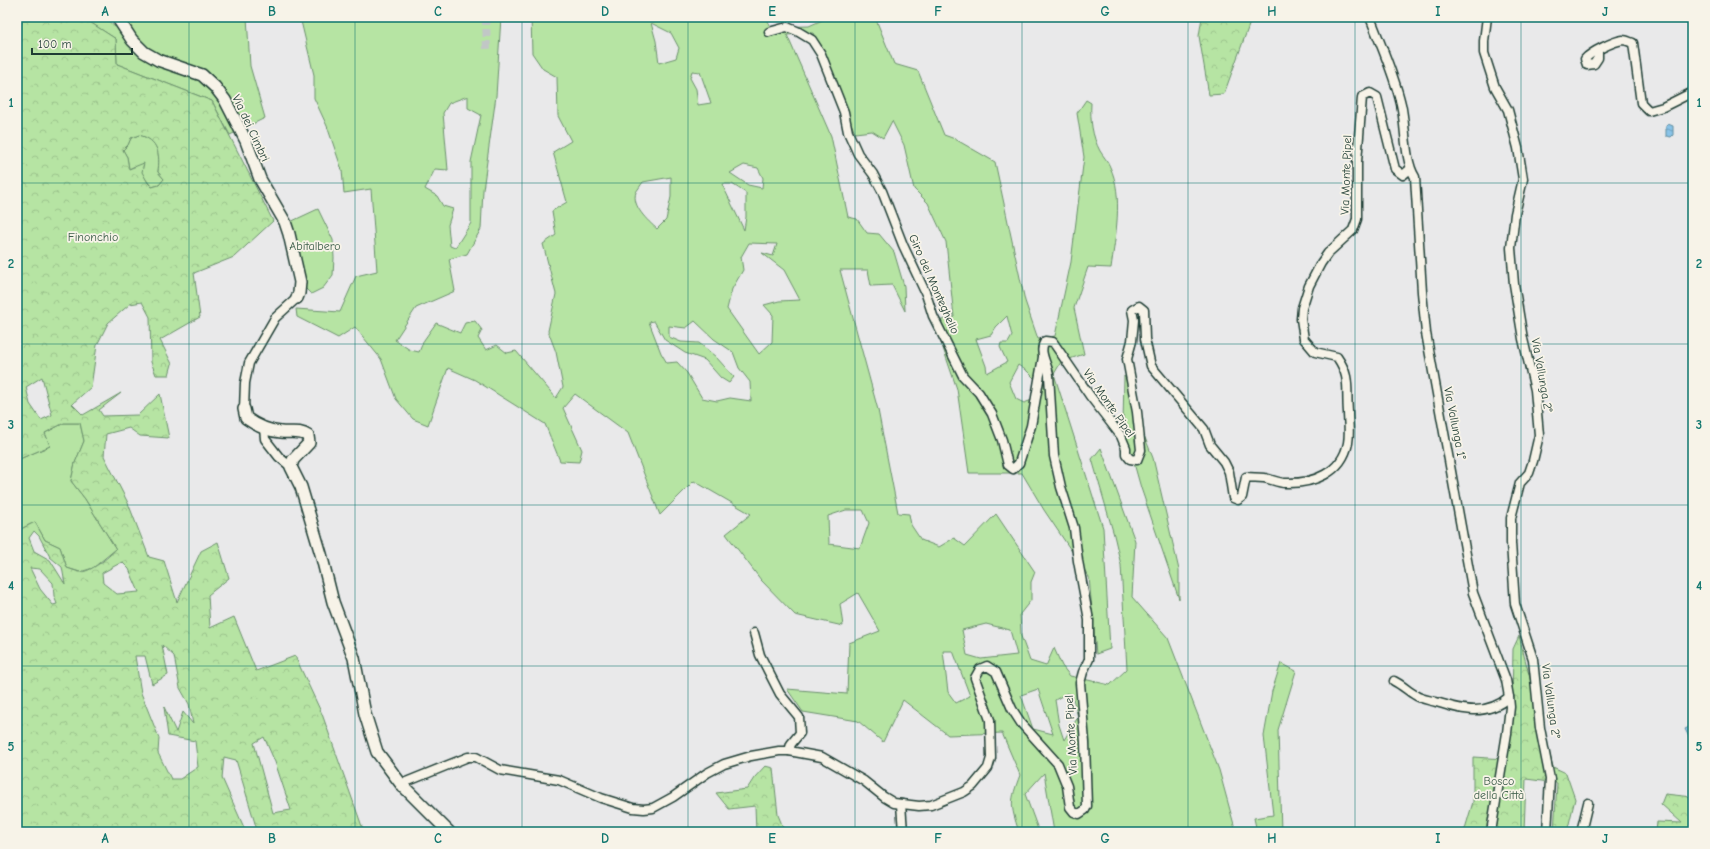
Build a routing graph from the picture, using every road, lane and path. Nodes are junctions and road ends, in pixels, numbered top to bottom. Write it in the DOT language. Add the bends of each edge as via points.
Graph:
graph roads {
  1 [pos="117,17"];
  2 [pos="1370,17"];
  3 [pos="1486,17"];
  4 [pos="768,32"];
  5 [pos="1598,50"];
  6 [pos="1693,92"];
  7 [pos="1410,169"];
  8 [pos="297,298"];
  9 [pos="1043,356"];
  10 [pos="244,409"];
  11 [pos="264,428"];
  12 [pos="291,467"];
  13 [pos="754,633"];
  14 [pos="1394,681"];
  15 [pos="1509,697"];
  16 [pos="789,751"];
  17 [pos="402,788"];
  18 [pos="1588,803"];
  19 [pos="901,804"];
  20 [pos="449,832"];
  21 [pos="903,832"];
  22 [pos="1491,832"];
  23 [pos="1547,832"];
  24 [pos="1581,832"];
  1 -- 8 [label="street, Via dei Cimbri" via="132,40 144,52 158,60 202,75 225,100 246,141 260,179 285,222 300,282"];
  2 -- 7 [label="street, Via Vallunga 1°" via="1399,94"];
  3 -- 23 [label="street, Via Vallunga 2°" via="1484,53 1495,87 1508,110 1524,179 1515,214 1511,248 1523,339 1535,390 1539,435 1534,462 1520,483 1511,518 1511,543 1515,604 1533,659 1540,728 1550,779"];
  4 -- 9 [label="street, Giro del Monteghello" via="787,27 792,29 812,40 821,54 858,154 882,191 933,316 962,376 979,394 992,414 1008,464 1013,469 1018,463 1031,426"];
  5 -- 6 [label="street" via="1624,40 1632,43 1641,103 1649,111"];
  7 -- 9 [label="street, Via Monte Pipel" via="1403,175 1395,169 1377,98 1370,93 1362,97 1357,162 1357,219 1353,230 1328,252 1321,263 1303,302 1301,319 1304,339 1315,352 1337,357 1345,368 1347,378 1348,444 1339,464 1322,478 1284,483 1246,477 1242,497 1238,500 1233,498 1229,472 1210,445 1204,429 1151,366 1145,339 1144,310 1139,306 1132,310 1132,341 1127,360 1141,450 1137,460 1130,459 1126,454 1121,436 1053,342 1045,341 1042,346"];
  7 -- 15 [label="street, Via Vallunga 1°" via="1415,177 1426,332 1473,593 1506,680"];
  8 -- 10 [label="street" via="275,318 249,363"];
  9 -- 19 [label="street, Via Monte Pipel" via="1049,375 1054,456 1074,528 1089,620 1089,659 1080,683 1087,806 1079,814 1070,807 1067,786 1058,764 1021,723 996,672 987,666 980,668 975,678 990,720 988,768 973,786 960,795 931,805"];
  10 -- 11 [label="street" via="246,418"];
  11 -- 12 [label="street" via="265,439"];
  11 -- 12 [label="street" via="303,433 308,436 309,443 293,460"];
  12 -- 17 [label="street" via="301,487 333,602 354,658 363,707 377,752"];
  13 -- 16 [label="street" via="760,655 778,690 799,717 800,734 791,744"];
  14 -- 15 [label="street" via="1415,696 1466,710 1493,708"];
  15 -- 22 [label="street, Via Vallunga 1°" via="1507,733"];
  16 -- 17 [label="street" via="751,756 724,764 673,798 653,808 644,809 619,805 559,780 500,770 476,757 468,757"];
  16 -- 19 [label="street" via="822,757 864,781 894,803"];
  17 -- 20 [label="street"];
  18 -- 24 [label="street"];
  19 -- 21 [label="street"];
}
